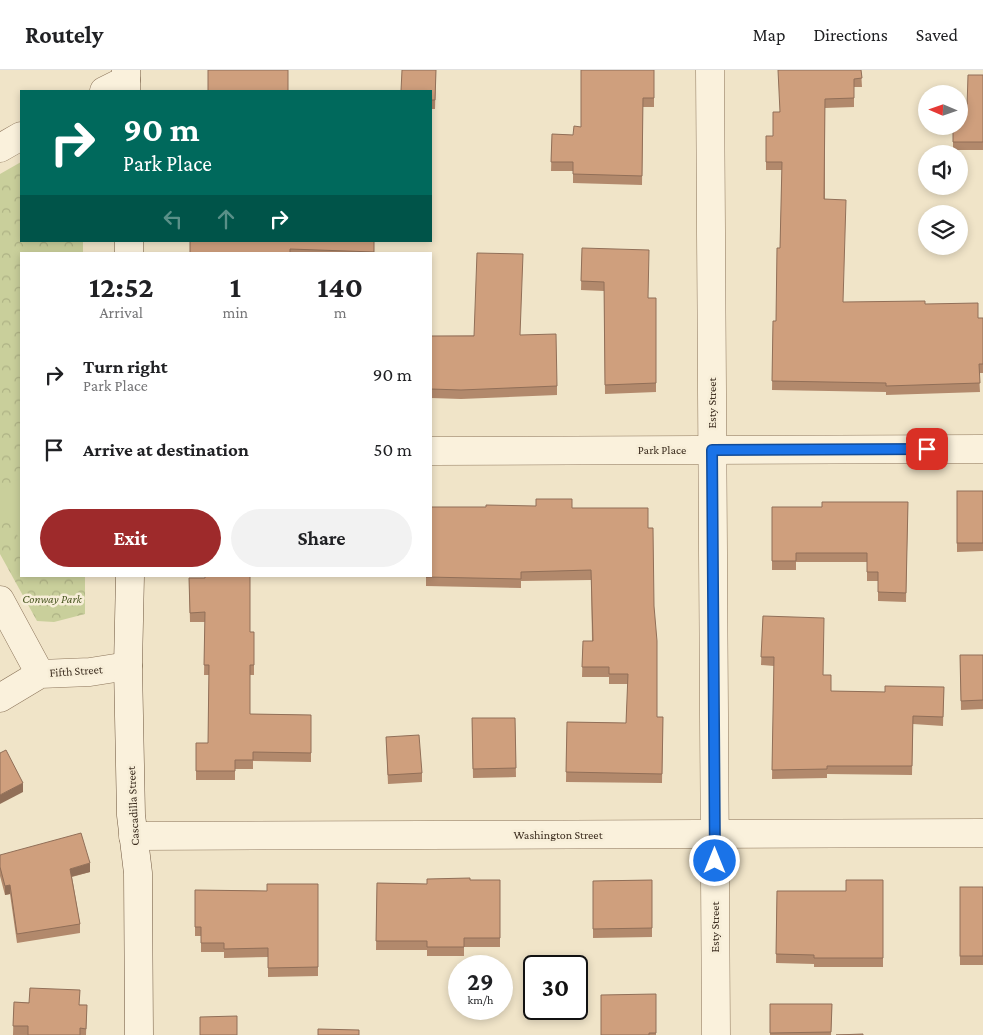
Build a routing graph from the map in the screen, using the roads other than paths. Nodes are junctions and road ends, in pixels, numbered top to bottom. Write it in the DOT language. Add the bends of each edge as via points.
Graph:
graph roads {
  1 [pos="710,70"];
  2 [pos="20,137"];
  3 [pos="0,148"];
  4 [pos="983,449"];
  5 [pos="712,450"];
  6 [pos="432,451"];
  7 [pos="130,577"];
  8 [pos="0,600"];
  9 [pos="128,666"];
  10 [pos="40,674"];
  11 [pos="0,698"];
  12 [pos="983,833"];
  13 [pos="715,834"];
  14 [pos="133,836"];
  15 [pos="138,1035"];
  16 [pos="716,1035"];
  1 -- 5 [label="street, Esty Street"];
  2 -- 3 [label="street"];
  4 -- 5 [label="street, Park Place"];
  5 -- 6 [label="street, Park Place"];
  5 -- 13 [label="street, Esty Street"];
  7 -- 9 [label="street, Cascadilla Street"];
  8 -- 10 [label="street"];
  9 -- 10 [label="street, Fifth Street" via="90,672"];
  9 -- 14 [label="street, Cascadilla Street"];
  10 -- 11 [label="street, Fifth Street"];
  12 -- 13 [label="street, Washington Street"];
  13 -- 14 [label="street, Washington Street"];
  13 -- 16 [label="street, Esty Street"];
  14 -- 15 [label="street, Cascadilla Street" via="138,873"];
}
